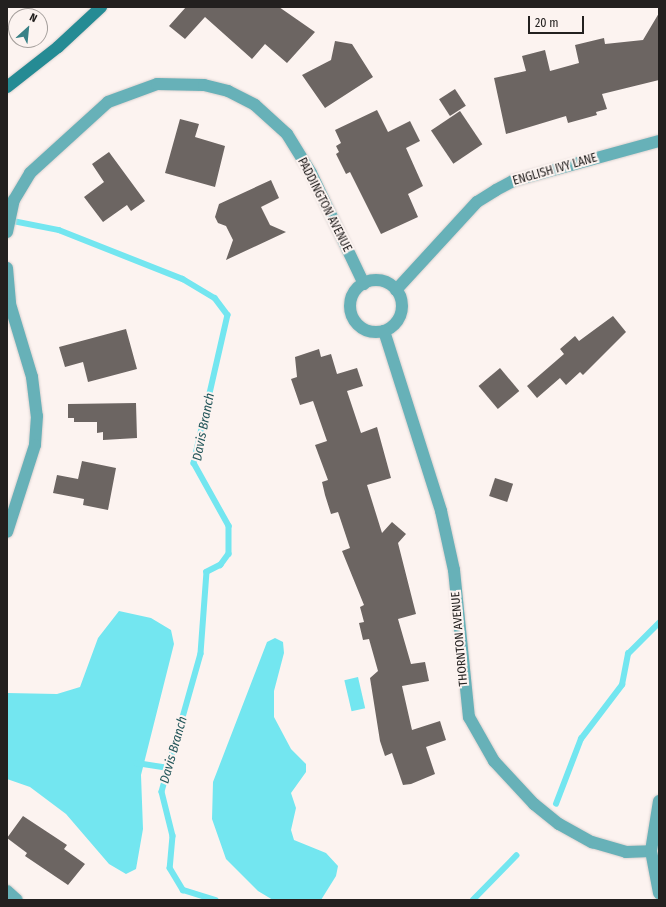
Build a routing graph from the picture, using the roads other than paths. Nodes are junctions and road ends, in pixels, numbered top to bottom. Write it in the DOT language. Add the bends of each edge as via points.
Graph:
graph roads {
  1 [pos="100,7"];
  2 [pos="7,87"];
  3 [pos="659,141"];
  4 [pos="7,232"];
  5 [pos="7,268"];
  6 [pos="364,284"];
  7 [pos="396,290"];
  8 [pos="384,331"];
  9 [pos="7,532"];
  10 [pos="659,801"];
  11 [pos="651,851"];
  12 [pos="7,891"];
  13 [pos="659,893"];
  14 [pos="17,900"];
  1 -- 2 [label="street" via="58,47"];
  3 -- 7 [label="street, ENGLISH IVY LANE" via="513,181 496,190 477,202"];
  4 -- 6 [label="street, PADDINGTON AVENUE" via="11,209 30,173 108,102 157,84 204,85 251,102 286,134 311,173"];
  5 -- 9 [label="street" via="10,304 32,377 37,416 35,445"];
  6 -- 7 [label="street" via="381,281"];
  6 -- 8 [label="street" via="352,296 352,317 368,331"];
  7 -- 8 [label="street" via="402,310 396,323"];
  8 -- 11 [label="street, THORNTON AVENUE" via="439,504 452,563 469,717 494,762 559,824 592,842 626,852"];
  10 -- 11 [label="street"];
  11 -- 13 [label="street"];
  12 -- 14 [label="street"];
}
